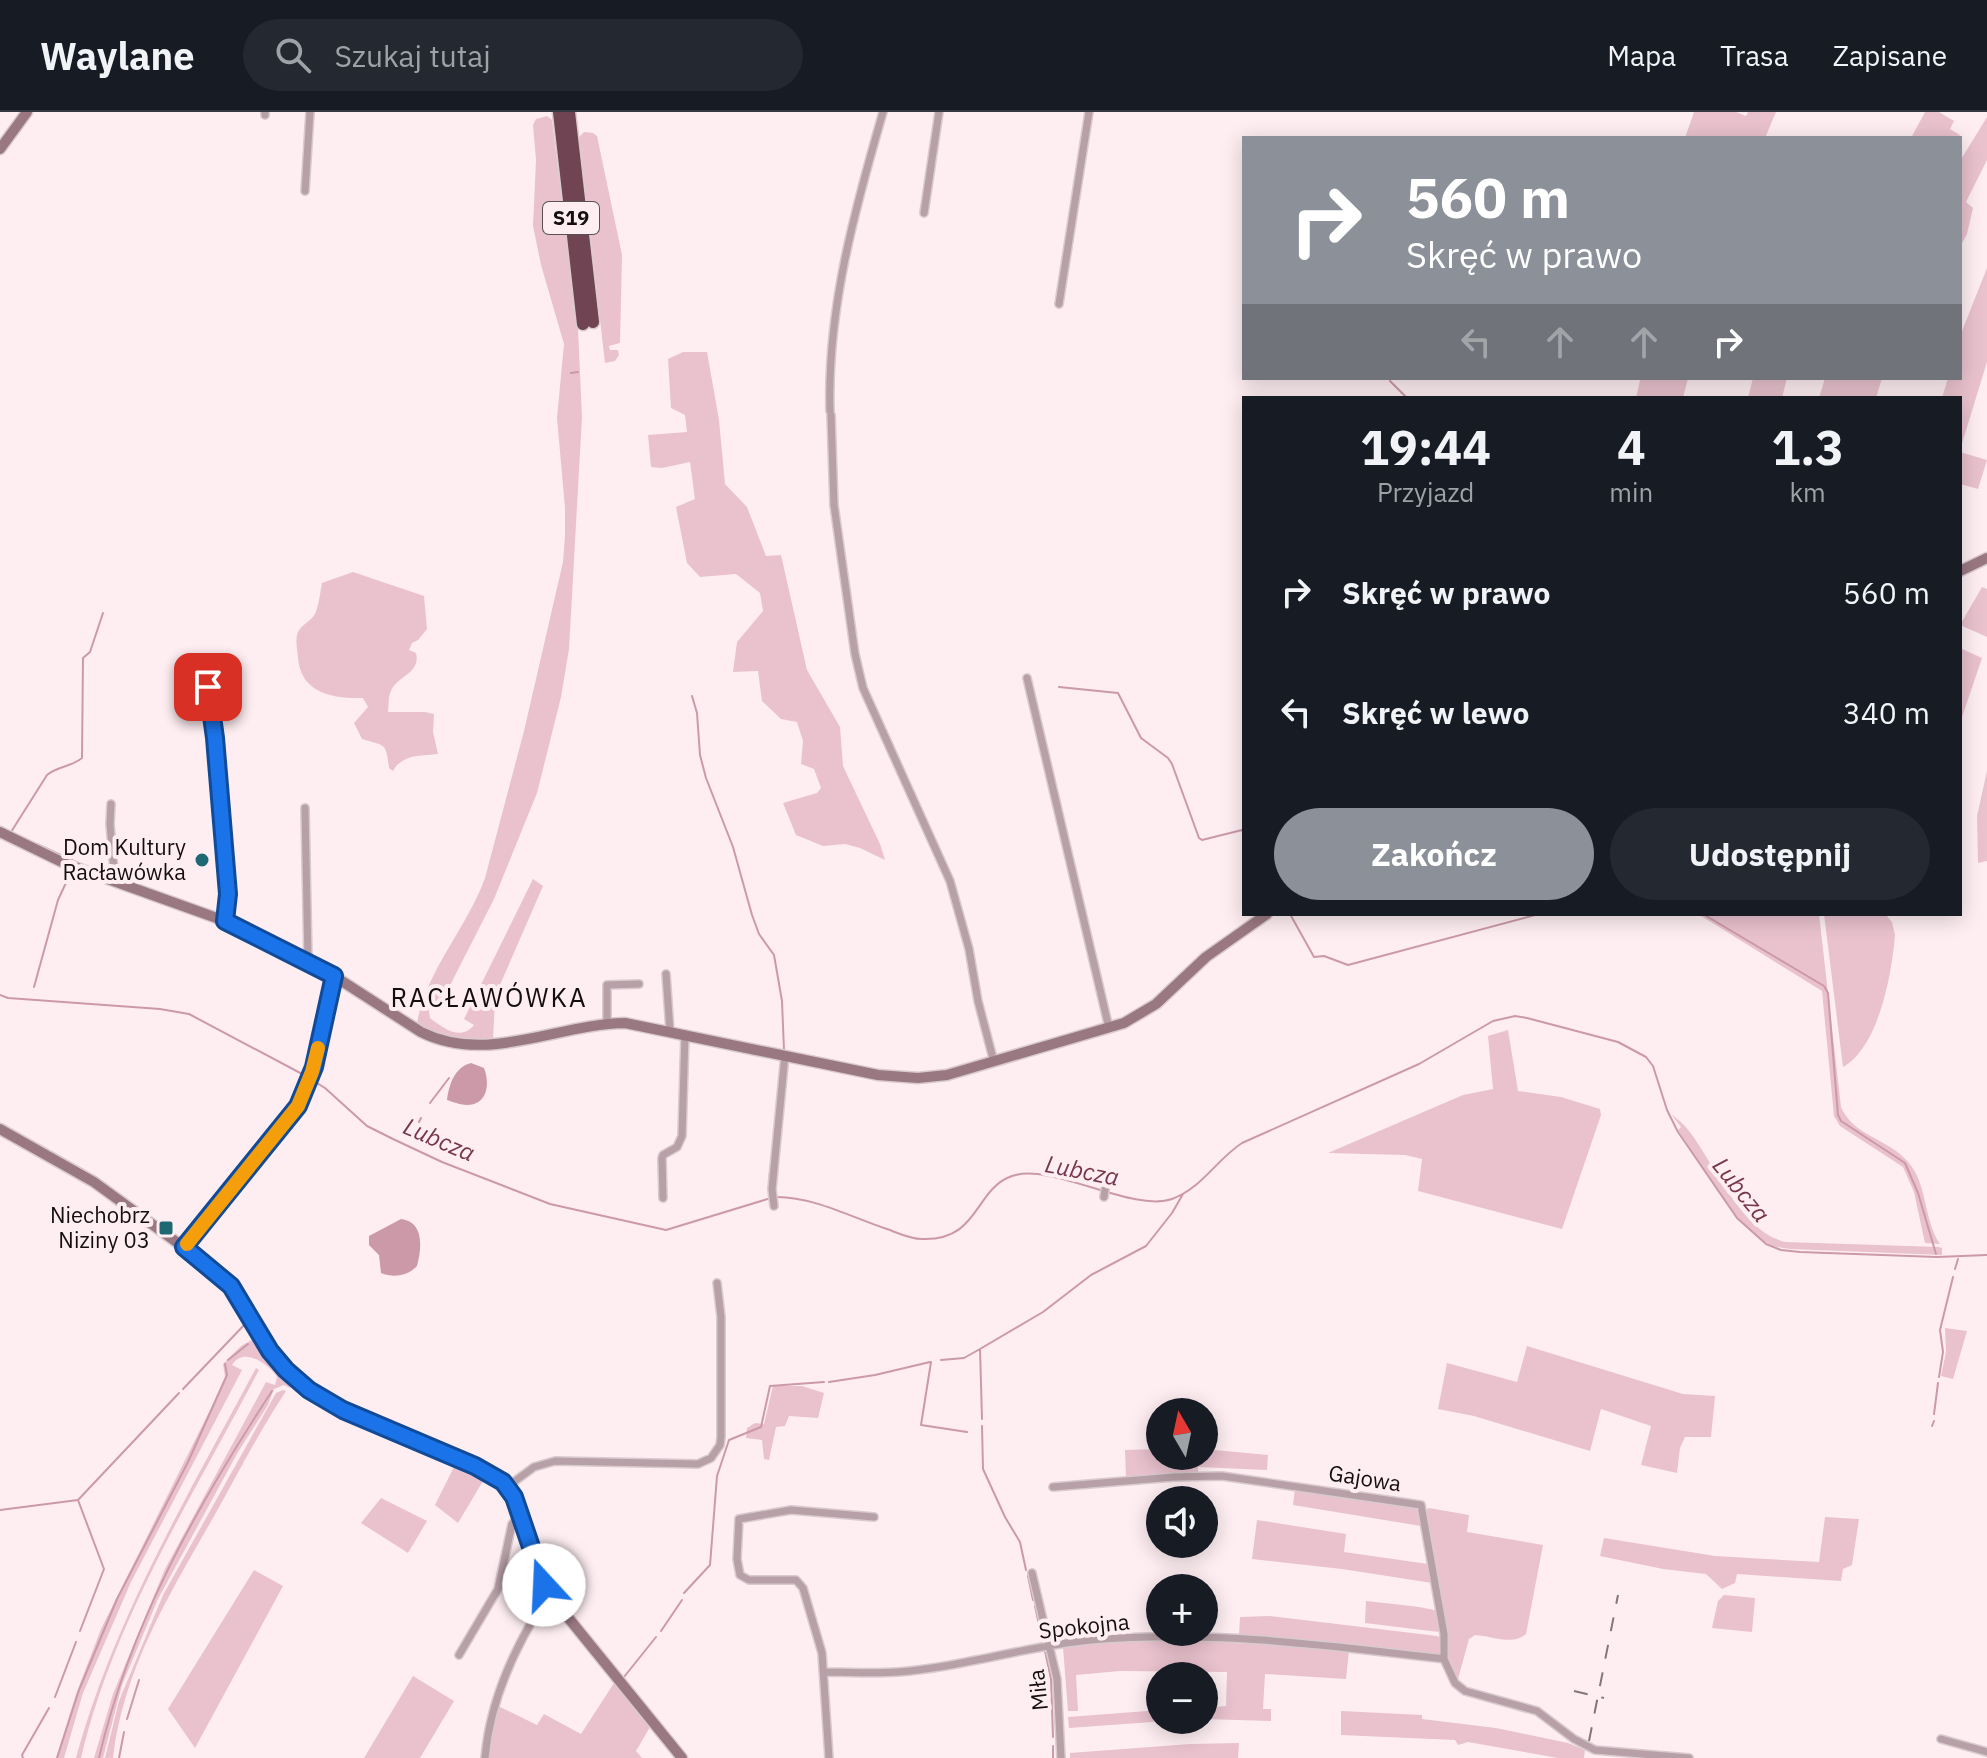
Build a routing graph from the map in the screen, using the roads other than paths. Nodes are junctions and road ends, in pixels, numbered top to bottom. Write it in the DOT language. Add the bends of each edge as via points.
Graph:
graph roads {
  1 [pos="27,112"];
  2 [pos="310,112"];
  3 [pos="559,112"];
  4 [pos="569,112"];
  5 [pos="883,112"];
  6 [pos="939,112"];
  7 [pos="1089,112"];
  8 [pos="0,149"];
  9 [pos="305,191"];
  10 [pos="924,213"];
  11 [pos="1059,304"];
  12 [pos="1987,558"];
  13 [pos="1962,570"];
  14 [pos="205,668"];
  15 [pos="1027,678"];
  16 [pos="111,804"];
  17 [pos="305,808"];
  18 [pos="0,832"];
  19 [pos="115,882"];
  20 [pos="1264,916"];
  21 [pos="225,921"];
  22 [pos="308,961"];
  23 [pos="666,974"];
  24 [pos="334,976"];
  25 [pos="639,984"];
  26 [pos="607,1023"];
  27 [pos="1109,1028"];
  28 [pos="670,1031"];
  29 [pos="685,1034"];
  30 [pos="785,1055"];
  31 [pos="994,1062"];
  32 [pos="0,1129"];
  33 [pos="1106,1183"];
  34 [pos="1104,1197"];
  35 [pos="663,1198"];
  36 [pos="774,1206"];
  37 [pos="184,1247"];
  38 [pos="717,1283"];
  39 [pos="507,1487"];
  40 [pos="1053,1487"];
  41 [pos="520,1515"];
  42 [pos="874,1517"];
  43 [pos="1032,1573"];
  44 [pos="549,1594"];
  45 [pos="1050,1645"];
  46 [pos="459,1655"];
  47 [pos="1444,1659"];
  48 [pos="824,1672"];
  49 [pos="1941,1739"];
  50 [pos="1987,1752"];
  51 [pos="1595,1754"];
  52 [pos="485,1758"];
  53 [pos="682,1758"];
  54 [pos="829,1758"];
  55 [pos="1061,1758"];
  56 [pos="1689,1758"];
  1 -- 8 [label="street"];
  2 -- 9 [label="street"];
  3 -- 4 [label="highway, S19" via="588,323"];
  5 -- 31 [label="street" via="844,263 832,347 834,505 863,688 950,881"];
  6 -- 10 [label="street"];
  7 -- 11 [label="street"];
  12 -- 13 [label="street"];
  14 -- 21 [label="street" via="228,894"];
  15 -- 27 [label="street"];
  16 -- 19 [label="street"];
  17 -- 22 [label="street"];
  18 -- 19 [label="street"];
  19 -- 21 [label="street"];
  20 -- 27 [label="street" via="1206,957 1156,1004"];
  21 -- 22 [label="street"];
  22 -- 24 [label="street"];
  23 -- 28 [label="street"];
  24 -- 26 [label="street" via="421,1032 457,1044 496,1044"];
  24 -- 37 [label="street" via="301,1100"];
  25 -- 26 [label="street" via="607,985"];
  26 -- 28 [label="street"];
  27 -- 31 [label="street"];
  28 -- 29 [label="street"];
  29 -- 30 [label="street"];
  29 -- 35 [label="street" via="682,1136 662,1158"];
  30 -- 31 [label="street" via="918,1078"];
  30 -- 36 [label="street"];
  32 -- 37 [label="street" via="94,1182"];
  33 -- 34 [label="street"];
  37 -- 39 [label="street" via="231,1286 270,1351 309,1390 356,1416 484,1470"];
  38 -- 39 [label="street" via="721,1437 711,1458 690,1465 555,1461 534,1467"];
  39 -- 41 [label="street"];
  40 -- 47 [label="street, Gajowa" via="1222,1476 1421,1505"];
  41 -- 44 [label="street"];
  41 -- 46 [label="street" via="512,1524 498,1589"];
  42 -- 48 [label="street" via="791,1510 739,1519 740,1575 799,1582 817,1630"];
  43 -- 45 [label="street, Miła"];
  44 -- 52 [label="street" via="494,1707"];
  44 -- 53 [label="street"];
  45 -- 47 [label="street, Spokojna" via="1186,1636"];
  45 -- 48 [label="street, Spokojna" via="899,1672"];
  45 -- 55 [label="street, Miła"];
  47 -- 51 [label="street" via="1452,1679 1465,1691 1537,1711"];
  48 -- 54 [label="street"];
  49 -- 50 [label="street"];
  51 -- 56 [label="street"];
}
